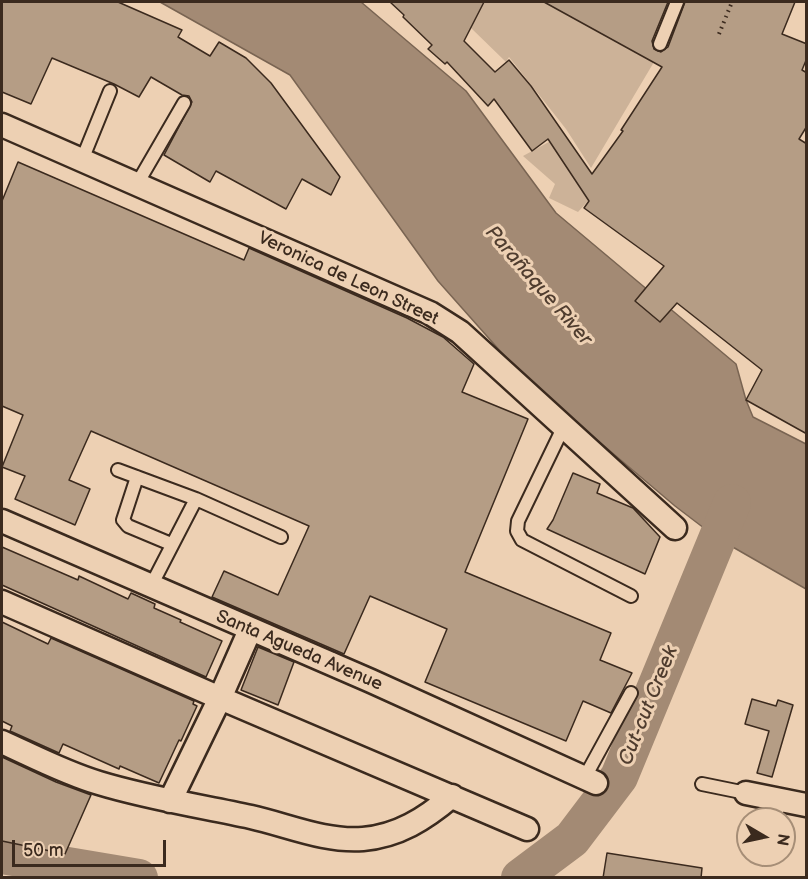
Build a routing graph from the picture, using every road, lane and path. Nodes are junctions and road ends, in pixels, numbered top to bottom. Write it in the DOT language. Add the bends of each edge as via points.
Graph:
graph roads {
  1 [pos="677,2"];
  2 [pos="732,2"];
  3 [pos="719,34"];
  4 [pos="660,44"];
  5 [pos="110,92"];
  6 [pos="184,103"];
  7 [pos="2,125"];
  8 [pos="82,160"];
  9 [pos="136,184"];
  10 [pos="563,428"];
  11 [pos="118,470"];
  12 [pos="137,477"];
  13 [pos="196,500"];
  14 [pos="2,521"];
  15 [pos="675,528"];
  16 [pos="281,537"];
  17 [pos="171,544"];
  18 [pos="151,586"];
  19 [pos="631,596"];
  20 [pos="2,602"];
  21 [pos="250,630"];
  22 [pos="631,693"];
  23 [pos="220,699"];
  24 [pos="2,742"];
  25 [pos="590,780"];
  26 [pos="702,784"];
  27 [pos="746,793"];
  28 [pos="452,796"];
  29 [pos="170,801"];
  30 [pos="772,807"];
  31 [pos="527,829"];
  1 -- 4 [label="lane"];
  2 -- 3 [label="path"];
  5 -- 8 [label="lane"];
  6 -- 9 [label="lane"];
  7 -- 8 [label="street, Veronica de Leon Street"];
  8 -- 9 [label="street, Veronica de Leon Street"];
  9 -- 10 [label="street, Veronica de Leon Street" via="430,313 460,332"];
  10 -- 15 [label="street, Veronica de Leon Street"];
  10 -- 19 [label="lane" via="518,521 517,531 522,540"];
  11 -- 12 [label="lane"];
  12 -- 13 [label="lane"];
  12 -- 17 [label="lane" via="123,520 128,526"];
  13 -- 16 [label="lane"];
  13 -- 17 [label="lane"];
  14 -- 18 [label="street, Santa Agueda Avenue"];
  17 -- 18 [label="lane"];
  18 -- 21 [label="street, Santa Agueda Avenue"];
  20 -- 23 [label="street"];
  21 -- 23 [label="street"];
  21 -- 25 [label="street, Santa Agueda Avenue"];
  22 -- 25 [label="lane"];
  23 -- 28 [label="street"];
  23 -- 29 [label="street"];
  24 -- 29 [label="street" via="98,783"];
  26 -- 27 [label="lane"];
  27 -- 30 [label="street"];
  28 -- 29 [label="street" via="407,828 361,839 337,838"];
  28 -- 31 [label="street"];
}
